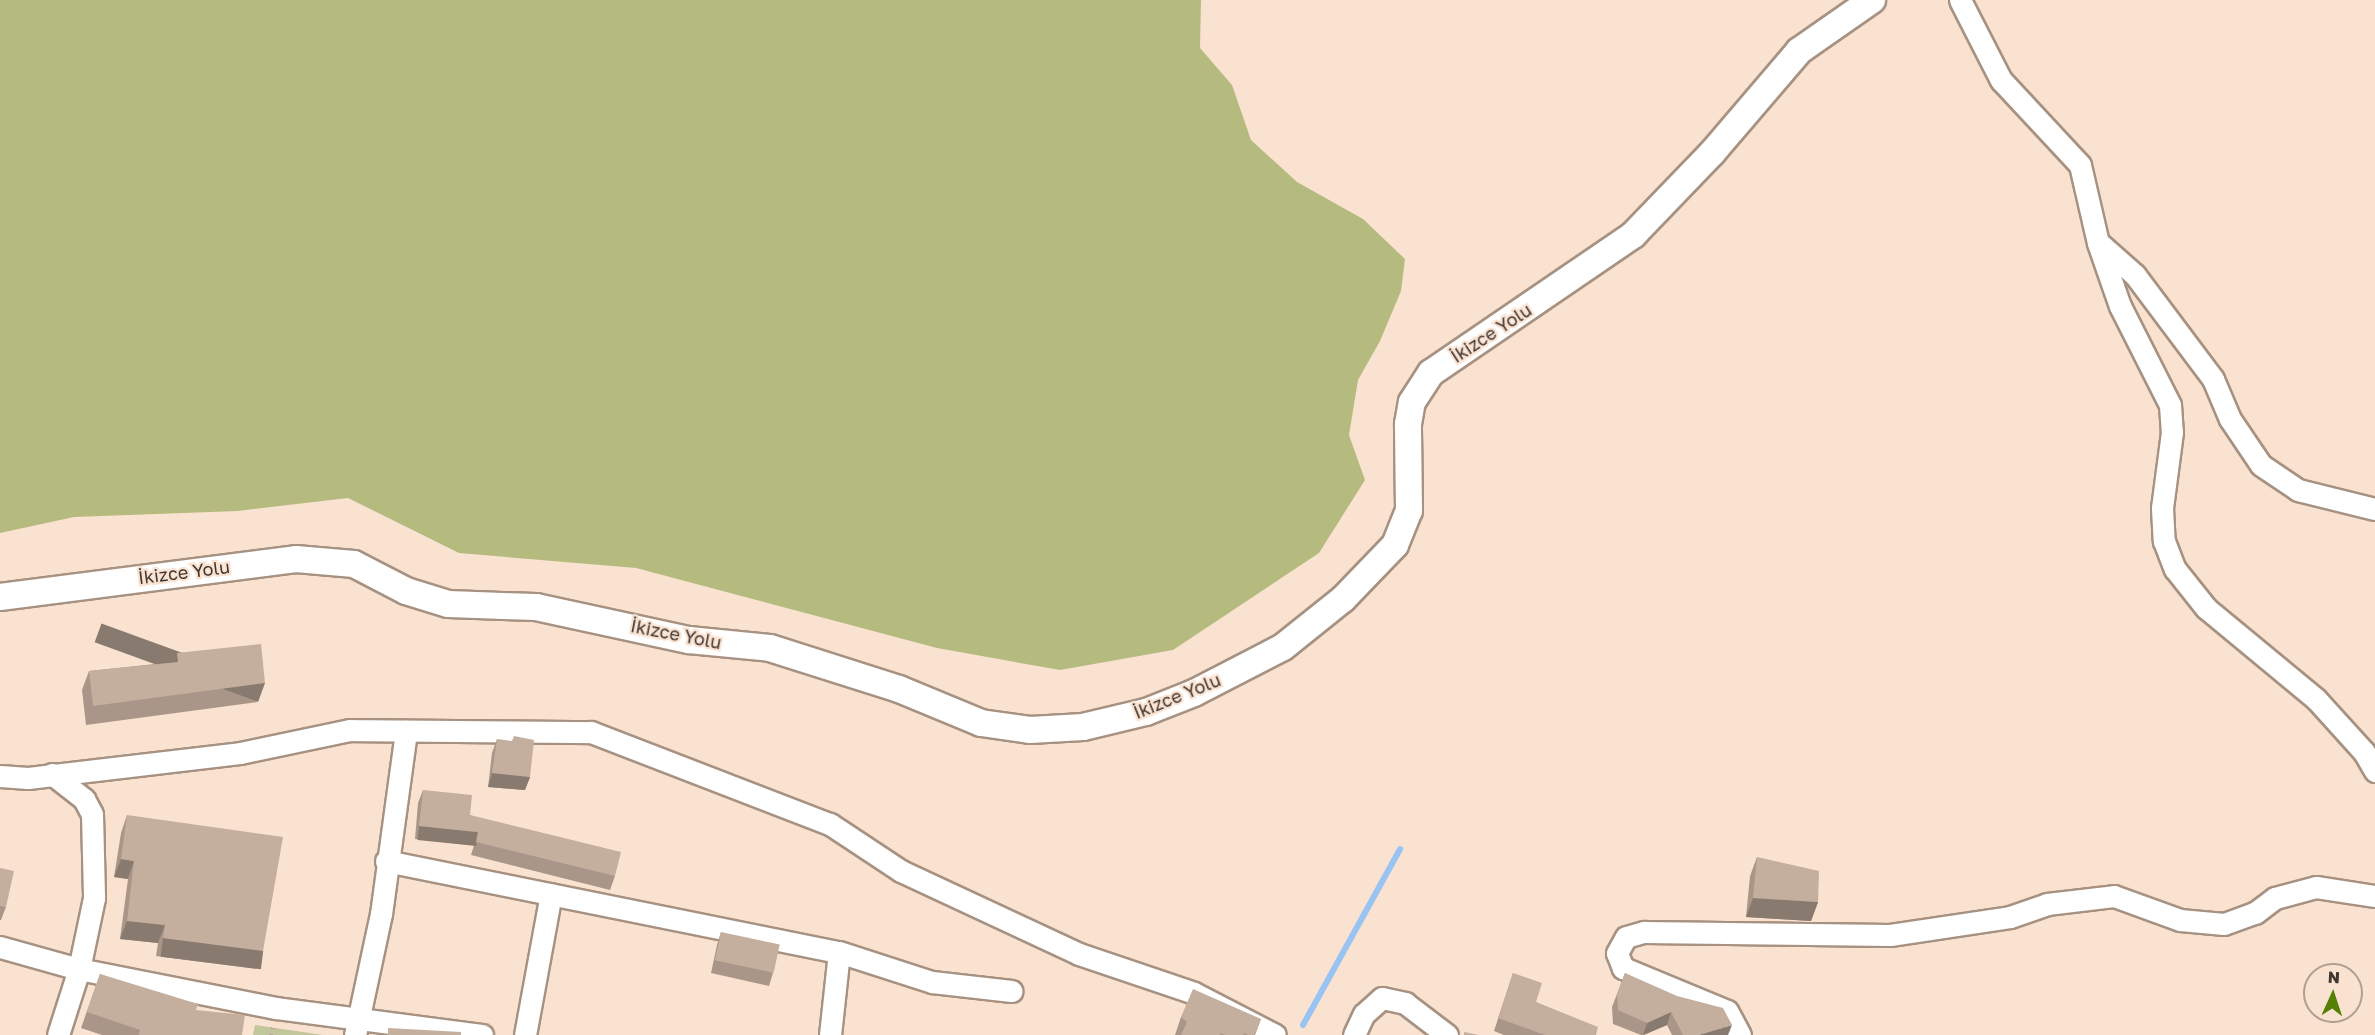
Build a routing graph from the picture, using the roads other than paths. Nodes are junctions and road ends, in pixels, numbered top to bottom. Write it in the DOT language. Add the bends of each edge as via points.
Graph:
graph roads {
  1 [pos="1872,0"];
  2 [pos="1960,0"];
  3 [pos="2098,243"];
  4 [pos="2375,509"];
  5 [pos="0,597"];
  6 [pos="406,731"];
  7 [pos="2375,771"];
  8 [pos="52,774"];
  9 [pos="0,776"];
  10 [pos="386,861"];
  11 [pos="551,894"];
  12 [pos="2375,896"];
  13 [pos="0,947"];
  14 [pos="839,952"];
  15 [pos="79,969"];
  16 [pos="1011,991"];
  17 [pos="356,1027"];
  18 [pos="58,1035"];
  19 [pos="482,1035"];
  20 [pos="525,1035"];
  21 [pos="830,1035"];
  22 [pos="1275,1035"];
  23 [pos="1354,1035"];
  24 [pos="1447,1035"];
  25 [pos="1740,1035"];
  1 -- 5 [label="street, İkizce Yolu" via="1799,51 1712,153 1633,235 1431,373 1412,402 1408,424 1409,511 1395,545 1343,599 1283,647 1194,693 1146,712 1083,727 1030,730 981,723 899,689 770,648 689,640 536,607 448,604 406,591 354,564 296,559"];
  2 -- 3 [label="street" via="2001,81 2080,165"];
  3 -- 4 [label="street" via="2135,275 2213,379 2230,419 2261,465 2298,490"];
  3 -- 7 [label="street" via="2120,306 2170,405 2172,432 2162,508 2164,541 2175,569 2206,608 2316,699 2364,752"];
  6 -- 8 [label="street" via="350,730 240,753"];
  6 -- 10 [label="street"];
  6 -- 22 [label="street" via="591,732 830,824 901,871 1079,954 1194,993"];
  8 -- 9 [label="street"];
  8 -- 15 [label="street" via="84,799 92,814 94,898"];
  10 -- 11 [label="street"];
  10 -- 17 [label="street" via="381,914"];
  11 -- 14 [label="street"];
  11 -- 20 [label="street"];
  12 -- 25 [label="street" via="2316,887 2275,898 2255,913 2224,924 2180,920 2114,896 2047,904 2010,917 1890,935 1644,932 1626,937 1617,953 1623,968 1727,1011"];
  13 -- 15 [label="street"];
  14 -- 16 [label="street" via="932,982"];
  14 -- 21 [label="street"];
  15 -- 17 [label="street"];
  15 -- 18 [label="street"];
  17 -- 19 [label="street"];
  23 -- 24 [label="street" via="1364,1014 1382,998 1405,1004"];
}
